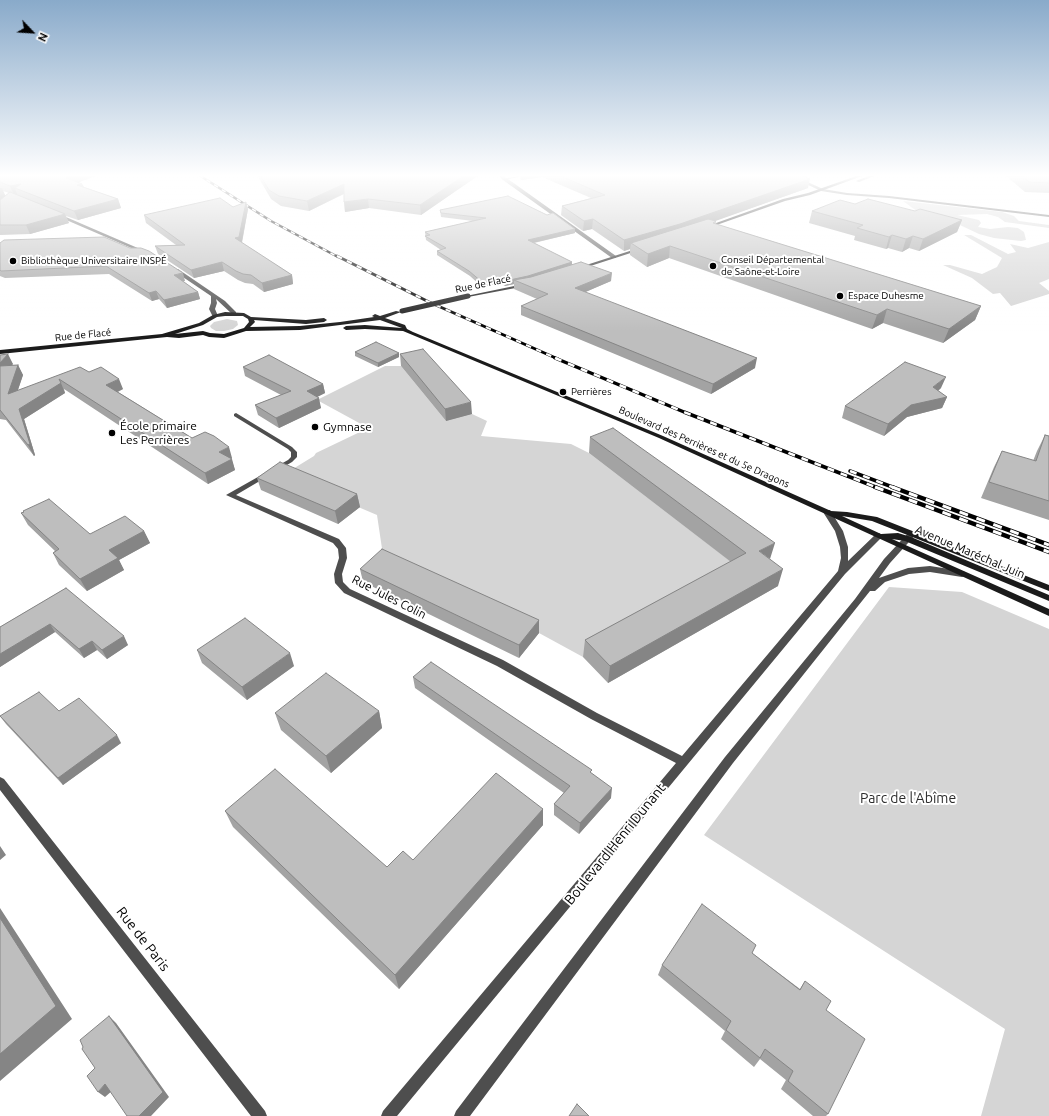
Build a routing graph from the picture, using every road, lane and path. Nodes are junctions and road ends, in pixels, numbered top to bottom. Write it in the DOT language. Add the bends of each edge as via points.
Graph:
graph roads {
  1 [pos="87,227"];
  2 [pos="572,227"];
  3 [pos="707,227"];
  4 [pos="702,229"];
  5 [pos="648,246"];
  6 [pos="148,253"];
  7 [pos="614,257"];
  8 [pos="174,269"];
  9 [pos="571,270"];
  10 [pos="529,283"];
  11 [pos="214,297"];
  12 [pos="234,313"];
  13 [pos="215,316"];
  14 [pos="378,317"];
  15 [pos="250,318"];
  16 [pos="200,324"];
  17 [pos="300,328"];
  18 [pos="246,329"];
  19 [pos="405,330"];
  20 [pos="203,334"];
  21 [pos="167,335"];
  22 [pos="0,352"];
  23 [pos="236,415"];
  24 [pos="827,512"];
  25 [pos="910,536"];
  26 [pos="883,538"];
  27 [pos="902,547"];
  28 [pos="842,572"];
  29 [pos="962,574"];
  30 [pos="1049,588"];
  31 [pos="1049,598"];
  32 [pos="858,601"];
  33 [pos="1049,613"];
  34 [pos="683,762"];
  35 [pos="0,782"];
  36 [pos="260,1116"];
  37 [pos="388,1116"];
  38 [pos="461,1116"];
  1 -- 6 [label="street"];
  2 -- 7 [label="street"];
  3 -- 4 [label="main road"];
  5 -- 7 [label="main road"];
  7 -- 9 [label="main road"];
  8 -- 11 [label="street"];
  10 -- 14 [label="main road, Rue de Flacé, bridge"];
  11 -- 12 [label="street"];
  11 -- 13 [label="street" via="212,309"];
  12 -- 13 [label="main road, Rue de Flacé"];
  12 -- 15 [label="main road, Rue de Flacé"];
  13 -- 16 [label="main road, Rue de Flacé"];
  14 -- 15 [label="main road, Rue de Flacé" via="306,322"];
  14 -- 17 [label="main road, Rue de Flacé"];
  14 -- 19 [label="main road, Boulevard des Perrières et du 5e Dragons" via="403,326"];
  15 -- 18 [label="main road" via="252,322"];
  16 -- 20 [label="main road" via="199,329"];
  16 -- 21 [label="main road, Rue de Flacé"];
  17 -- 18 [label="main road, Rue de Flacé"];
  17 -- 19 [label="main road, Rue de Flacé" via="365,327"];
  18 -- 20 [label="main road, Rue de Flacé" via="224,336"];
  19 -- 24 [label="main road, Boulevard des Perrières et du 5e Dragons" via="651,432"];
  20 -- 21 [label="main road, Rue de Flacé"];
  21 -- 22 [label="main road, Rue de Flacé"];
  23 -- 34 [label="street, Rue Jules Colin" via="290,448 294,452 294,457 230,495 336,541 342,548 339,583 347,591 500,663"];
  24 -- 25 [label="main road, Boulevard des Perrières et du 5e Dragons" via="874,519"];
  24 -- 26 [label="main road, Boulevard des Perrières et du 5e Dragons"];
  24 -- 28 [label="street" via="839,530 844,547"];
  25 -- 26 [label="main road, Avenue Maréchal Juin"];
  25 -- 27 [label="street"];
  25 -- 30 [label="main road, Boulevard des Perrières et du 5e Dragons"];
  25 -- 31 [label="main road, Avenue Maréchal Juin"];
  26 -- 27 [label="main road, Avenue Maréchal Juin"];
  26 -- 28 [label="street, Boulevard Henri Dunant"];
  27 -- 29 [label="main road, Avenue Maréchal Juin"];
  27 -- 32 [label="street" via="887,561"];
  28 -- 34 [label="street, Boulevard Henri Dunant"];
  29 -- 32 [label="street" via="930,569 908,571 882,580"];
  29 -- 33 [label="main road, Avenue Maréchal Juin"];
  32 -- 38 [label="street" via="729,760"];
  34 -- 37 [label="street, Boulevard Henri Dunant"];
  35 -- 36 [label="street, Rue de Paris"];
}
